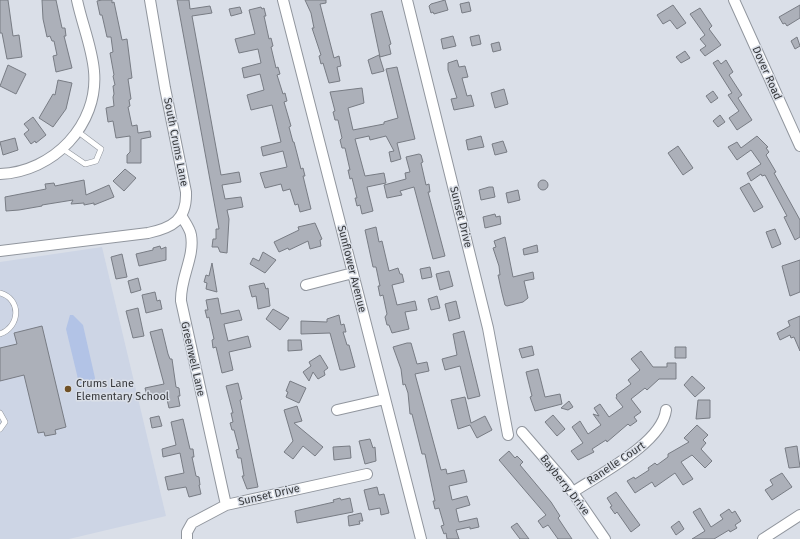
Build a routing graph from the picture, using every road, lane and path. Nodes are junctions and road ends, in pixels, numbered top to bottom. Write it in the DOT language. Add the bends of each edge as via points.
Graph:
graph roads {
  1 [pos="77,0"];
  2 [pos="150,0"];
  3 [pos="283,0"];
  4 [pos="407,0"];
  5 [pos="734,0"];
  6 [pos="77,132"];
  7 [pos="800,146"];
  8 [pos="63,148"];
  9 [pos="0,174"];
  10 [pos="181,215"];
  11 [pos="0,251"];
  12 [pos="353,273"];
  13 [pos="306,285"];
  14 [pos="0,293"];
  15 [pos="0,334"];
  16 [pos="385,399"];
  17 [pos="337,410"];
  18 [pos="666,410"];
  19 [pos="0,413"];
  20 [pos="0,429"];
  21 [pos="522,432"];
  22 [pos="508,435"];
  23 [pos="367,474"];
  24 [pos="573,492"];
  25 [pos="226,505"];
  26 [pos="800,515"];
  27 [pos="187,539"];
  28 [pos="421,539"];
  29 [pos="606,539"];
  30 [pos="763,539"];
  1 -- 6 [label="street" via="93,58 94,73 92,101"];
  2 -- 10 [label="street, South Crums Lane" via="186,192 186,202"];
  3 -- 12 [label="street, Sunflower Avenue"];
  4 -- 22 [label="street, Sunset Drive" via="488,328"];
  5 -- 7 [label="street, Dover Road"];
  6 -- 8 [label="street"];
  6 -- 8 [label="lane" via="101,149 96,161 85,164"];
  8 -- 9 [label="street" via="36,166"];
  10 -- 11 [label="street" via="172,226 158,231"];
  10 -- 25 [label="street, Greenwell Lane" via="190,232 192,248 183,278 181,301"];
  12 -- 13 [label="street"];
  12 -- 16 [label="street, Sunflower Avenue"];
  14 -- 15 [label="lane" via="11,298 16,309 16,317 9,329"];
  16 -- 17 [label="street"];
  16 -- 28 [label="street, Sunflower Avenue"];
  18 -- 24 [label="street, Ranelle Court" via="659,428 649,441"];
  19 -- 20 [label="lane" via="5,422"];
  21 -- 24 [label="street, Bayberry Drive"];
  23 -- 25 [label="street, Sunset Drive"];
  24 -- 29 [label="street, Bayberry Drive"];
  25 -- 27 [label="street, Sunset Drive" via="192,523 187,532"];
  26 -- 30 [label="street"];
}
